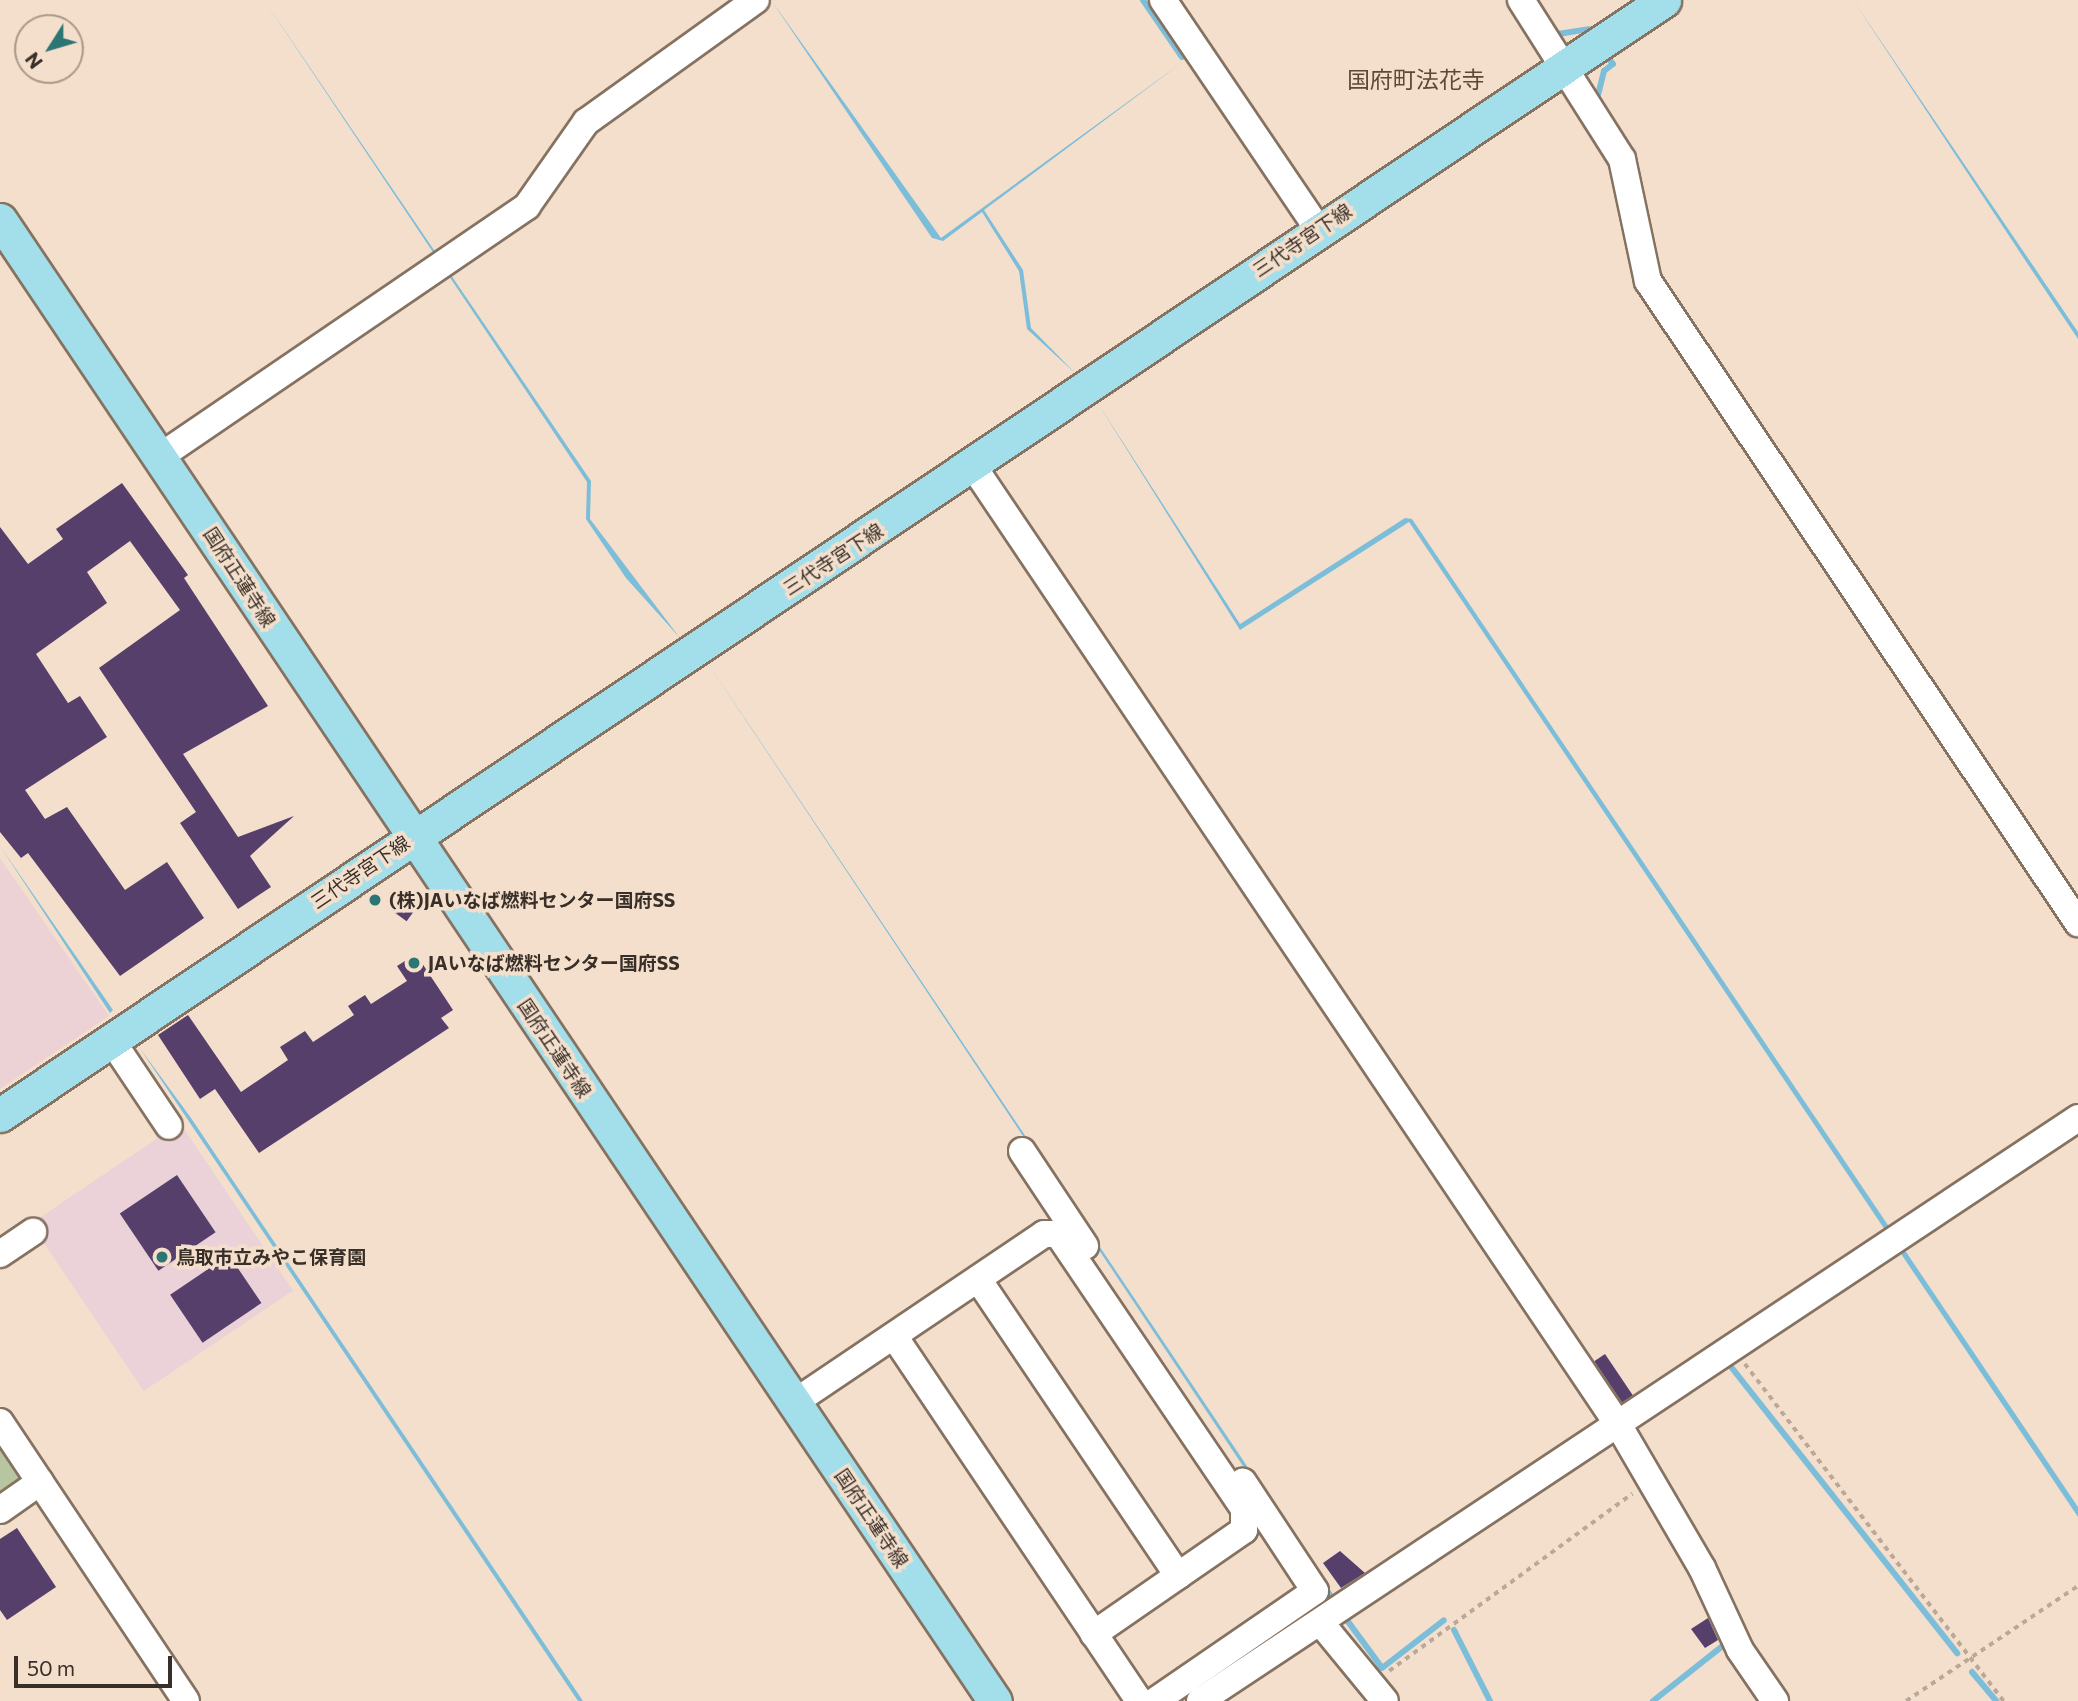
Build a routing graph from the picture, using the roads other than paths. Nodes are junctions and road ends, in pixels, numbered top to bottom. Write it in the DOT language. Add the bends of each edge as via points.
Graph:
graph roads {
  1 [pos="756,0"];
  2 [pos="1163,0"];
  3 [pos="1521,0"];
  4 [pos="1664,0"];
  5 [pos="1564,67"];
  6 [pos="0,220"];
  7 [pos="1318,229"];
  8 [pos="161,456"];
  9 [pos="973,466"];
  10 [pos="412,836"];
  11 [pos="2078,923"];
  12 [pos="113,1041"];
  13 [pos="0,1115"];
  14 [pos="2078,1118"];
  15 [pos="169,1126"];
  16 [pos="1022,1152"];
  17 [pos="33,1232"];
  18 [pos="0,1254"];
  19 [pos="978,1279"];
  20 [pos="894,1336"];
  21 [pos="795,1402"];
  22 [pos="0,1422"];
  23 [pos="1619,1426"];
  24 [pos="40,1482"];
  25 [pos="0,1510"];
  26 [pos="1178,1576"];
  27 [pos="1320,1622"];
  28 [pos="1094,1634"];
  29 [pos="1378,1693"];
  30 [pos="186,1701"];
  31 [pos="995,1701"];
  32 [pos="1139,1701"];
  33 [pos="1155,1701"];
  34 [pos="1200,1701"];
  35 [pos="1775,1701"];
  1 -- 8 [label="street" via="586,122 527,206"];
  2 -- 7 [label="street"];
  3 -- 5 [label="street"];
  4 -- 5 [label="main road, 三代寺宮下線"];
  5 -- 7 [label="main road, 三代寺宮下線"];
  5 -- 11 [label="street" via="1622,159 1648,281"];
  6 -- 8 [label="main road, 国府正蓮寺線"];
  7 -- 9 [label="main road, 三代寺宮下線"];
  8 -- 10 [label="main road, 国府正蓮寺線"];
  9 -- 10 [label="main road, 三代寺宮下線"];
  9 -- 23 [label="street"];
  10 -- 12 [label="main road, 三代寺宮下線"];
  10 -- 21 [label="main road, 国府正蓮寺線"];
  12 -- 13 [label="main road, 三代寺宮下線"];
  12 -- 15 [label="street"];
  14 -- 23 [label="street"];
  16 -- 33 [label="street" via="1315,1591"];
  17 -- 18 [label="street"];
  19 -- 20 [label="street"];
  19 -- 26 [label="street"];
  19 -- 26 [label="street" via="1044,1234 1058,1234 1228,1486 1244,1510 1244,1530"];
  20 -- 21 [label="street"];
  20 -- 28 [label="street"];
  21 -- 31 [label="main road, 国府正蓮寺線"];
  22 -- 24 [label="street"];
  23 -- 27 [label="street"];
  23 -- 35 [label="street" via="1702,1568 1740,1650"];
  24 -- 25 [label="street"];
  24 -- 30 [label="street"];
  26 -- 28 [label="street"];
  27 -- 29 [label="street"];
  27 -- 34 [label="street"];
  28 -- 32 [label="street"];
}
